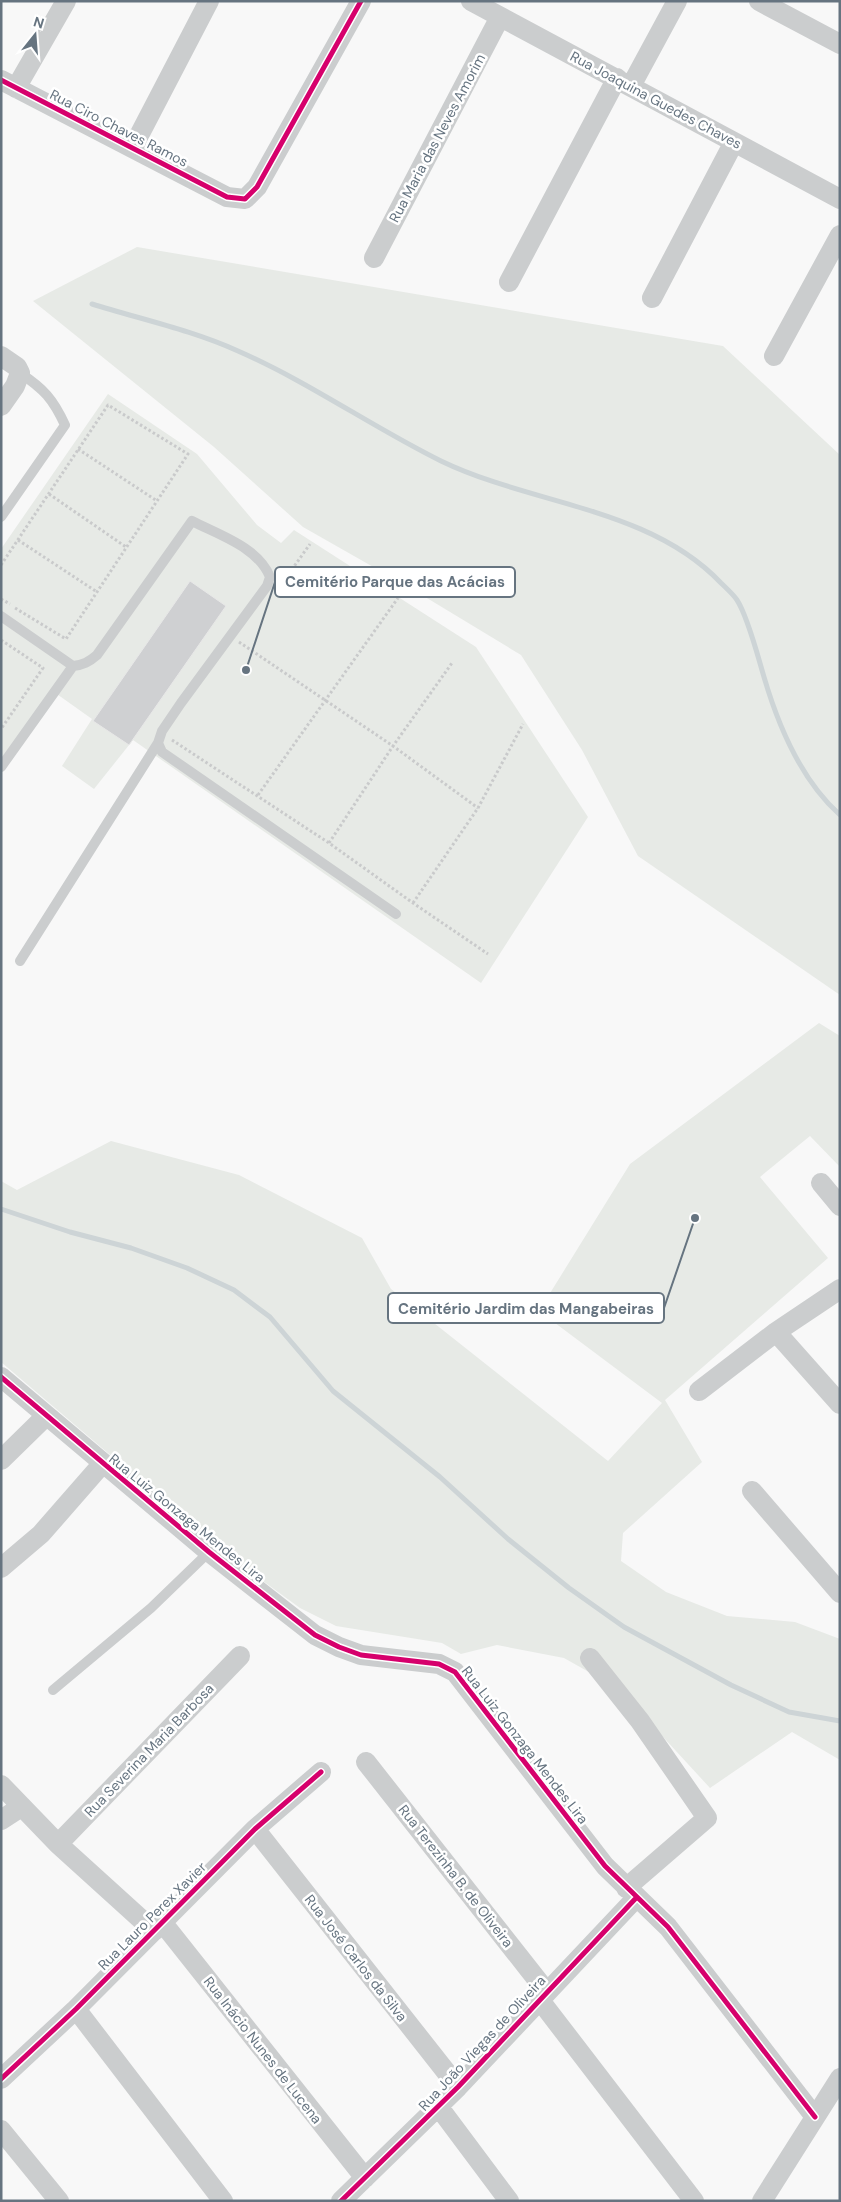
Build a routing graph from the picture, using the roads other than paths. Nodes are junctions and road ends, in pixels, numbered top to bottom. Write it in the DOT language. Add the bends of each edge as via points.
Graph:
graph roads {
  1 [pos="66,1"];
  2 [pos="209,1"];
  3 [pos="361,1"];
  4 [pos="471,1"];
  5 [pos="677,1"];
  6 [pos="759,1"];
  7 [pos="500,17"];
  8 [pos="840,44"];
  9 [pos="624,82"];
  10 [pos="9,84"];
  11 [pos="734,142"];
  12 [pos="133,147"];
  13 [pos="840,199"];
  14 [pos="840,235"];
  15 [pos="374,258"];
  16 [pos="509,282"];
  17 [pos="652,298"];
  18 [pos="1,356"];
  19 [pos="774,356"];
  20 [pos="17,380"];
  21 [pos="1,406"];
  22 [pos="1,517"];
  23 [pos="1,616"];
  24 [pos="73,666"];
  25 [pos="158,743"];
  26 [pos="1,766"];
  27 [pos="396,914"];
  28 [pos="20,961"];
  29 [pos="821,1182"];
  30 [pos="840,1206"];
  31 [pos="840,1289"];
  32 [pos="776,1332"];
  33 [pos="1,1377"];
  34 [pos="699,1391"];
  35 [pos="840,1404"];
  36 [pos="46,1416"];
  37 [pos="1,1460"];
  38 [pos="103,1463"];
  39 [pos="752,1492"];
  40 [pos="209,1552"];
  41 [pos="1,1568"];
  42 [pos="840,1593"];
  43 [pos="240,1656"];
  44 [pos="590,1658"];
  45 [pos="53,1690"];
  46 [pos="366,1762"];
  47 [pos="321,1772"];
  48 [pos="1,1785"];
  49 [pos="21,1807"];
  50 [pos="1,1820"];
  51 [pos="255,1829"];
  52 [pos="58,1844"];
  53 [pos="631,1893"];
  54 [pos="158,1926"];
  55 [pos="542,1995"];
  56 [pos="76,2009"];
  57 [pos="840,2078"];
  58 [pos="1,2079"];
  59 [pos="458,2087"];
  60 [pos="438,2106"];
  61 [pos="816,2116"];
  62 [pos="1,2130"];
  63 [pos="365,2178"];
  64 [pos="58,2201"];
  65 [pos="223,2201"];
  66 [pos="341,2201"];
  67 [pos="509,2201"];
  68 [pos="694,2201"];
  69 [pos="762,2201"];
  1 -- 10 [label="street"];
  2 -- 12 [label="street"];
  3 -- 12 [label="street, Rua Ciro Chaves Ramos" via="257,187 245,199 227,196"];
  4 -- 7 [label="street, Rua Joaquina Guedes Chaves"];
  5 -- 9 [label="street"];
  6 -- 8 [label="street"];
  7 -- 9 [label="street, Rua Joaquina Guedes Chaves"];
  7 -- 15 [label="street, Rua Maria das Neves Amorim"];
  9 -- 11 [label="street, Rua Joaquina Guedes Chaves"];
  9 -- 16 [label="street"];
  10 -- 12 [label="street, Rua Ciro Chaves Ramos"];
  11 -- 13 [label="street, Rua Joaquina Guedes Chaves"];
  11 -- 17 [label="street"];
  14 -- 19 [label="street"];
  18 -- 20 [label="street" via="17,367"];
  20 -- 21 [label="street"];
  20 -- 22 [label="lane" via="39,386 53,400 65,425"];
  23 -- 24 [label="lane"];
  24 -- 25 [label="lane" via="90,662 97,655 192,521 243,546 266,567 270,577 267,586 162,730"];
  24 -- 26 [label="lane"];
  25 -- 27 [label="lane" via="162,752"];
  25 -- 28 [label="lane"];
  29 -- 30 [label="street"];
  31 -- 32 [label="street"];
  32 -- 34 [label="street"];
  32 -- 35 [label="street"];
  33 -- 36 [label="street, Rua Luiz Gonzaga Mendes Lira"];
  36 -- 37 [label="street"];
  36 -- 38 [label="street, Rua Luiz Gonzaga Mendes Lira"];
  38 -- 40 [label="street, Rua Luiz Gonzaga Mendes Lira"];
  38 -- 41 [label="street" via="41,1534"];
  39 -- 42 [label="street"];
  40 -- 45 [label="lane" via="151,1608"];
  40 -- 53 [label="street, Rua Luiz Gonzaga Mendes Lira" via="315,1635 339,1648 362,1655 439,1664 455,1672 605,1866"];
  43 -- 52 [label="street, Rua Severina Maria Barbosa"];
  44 -- 53 [label="street, Rua João Viegas de Oliveira" via="640,1721 707,1818"];
  46 -- 55 [label="street, Rua Terezinha B. de Oliveira"];
  47 -- 51 [label="street, Rua Lauro Perex Xavier"];
  48 -- 49 [label="street, Rua Inácio Nunes de Lucena"];
  49 -- 50 [label="street"];
  49 -- 52 [label="street, Rua Inácio Nunes de Lucena"];
  51 -- 54 [label="street, Rua Lauro Perex Xavier"];
  51 -- 59 [label="street, Rua José Carlos da Silva"];
  52 -- 54 [label="street, Rua Inácio Nunes de Lucena"];
  53 -- 55 [label="street, Rua João Viegas de Oliveira"];
  53 -- 61 [label="street, Rua Luiz Gonzaga Mendes Lira" via="668,1927"];
  54 -- 56 [label="street, Rua Lauro Perex Xavier"];
  54 -- 63 [label="street, Rua Inácio Nunes de Lucena"];
  55 -- 59 [label="street, Rua João Viegas de Oliveira"];
  55 -- 68 [label="street, Rua Terezinha B. de Oliveira"];
  56 -- 58 [label="street, Rua Lauro Perex Xavier"];
  56 -- 65 [label="street"];
  57 -- 61 [label="street"];
  59 -- 60 [label="street, Rua João Viegas de Oliveira"];
  60 -- 63 [label="street, Rua João Viegas de Oliveira"];
  60 -- 67 [label="street"];
  61 -- 69 [label="street"];
  62 -- 64 [label="street"];
  63 -- 66 [label="street, Rua João Viegas de Oliveira"];
}
